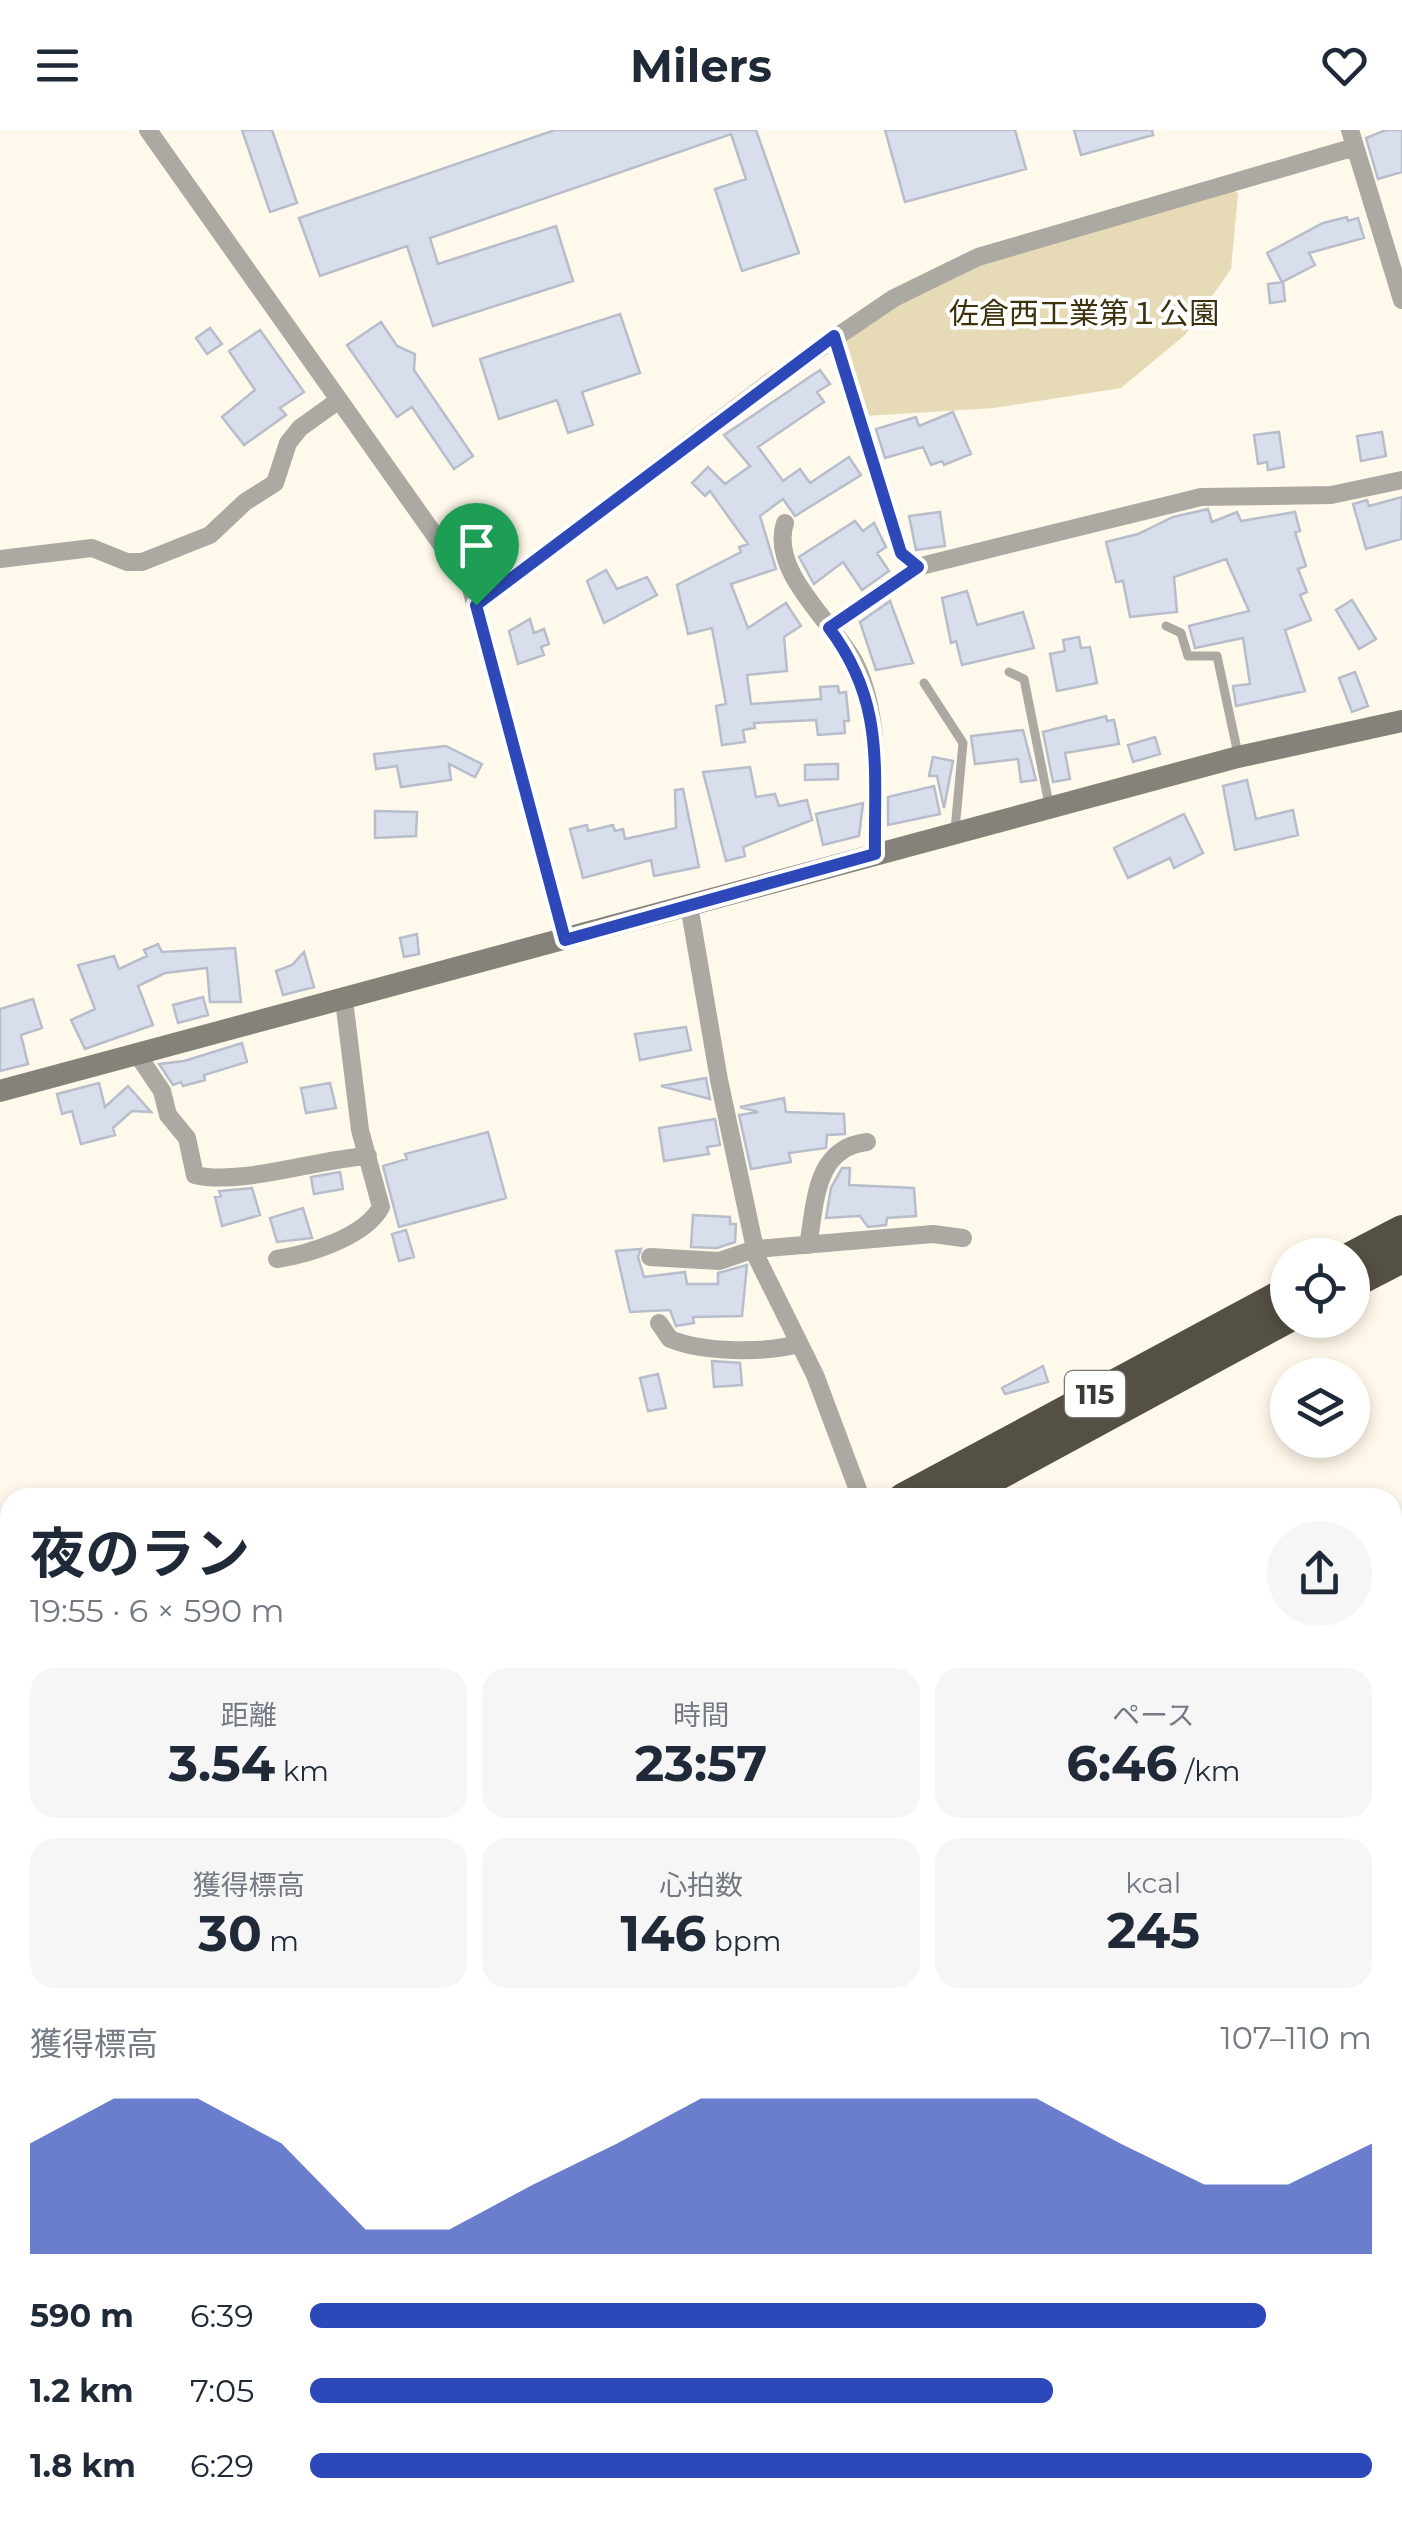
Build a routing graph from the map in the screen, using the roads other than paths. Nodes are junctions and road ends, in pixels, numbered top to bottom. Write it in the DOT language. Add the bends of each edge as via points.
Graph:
graph roads {
  1 [pos="148,130"];
  2 [pos="1352,138"];
  3 [pos="1402,300"];
  4 [pos="834,336"];
  5 [pos="339,400"];
  6 [pos="1402,480"];
  7 [pos="786,523"];
  8 [pos="0,559"];
  9 [pos="918,567"];
  10 [pos="476,605"];
  11 [pos="1166,626"];
  12 [pos="829,628"];
  13 [pos="1009,672"];
  14 [pos="924,683"];
  15 [pos="1402,721"];
  16 [pos="1238,756"];
  17 [pos="1050,806"];
  18 [pos="954,833"];
  19 [pos="875,854"];
  20 [pos="689,906"];
  21 [pos="565,940"];
  22 [pos="344,1000"];
  23 [pos="137,1054"];
  24 [pos="0,1090"];
  25 [pos="867,1142"];
  26 [pos="368,1156"];
  27 [pos="1402,1230"];
  28 [pos="963,1238"];
  29 [pos="808,1245"];
  30 [pos="1370,1247"];
  31 [pos="755,1249"];
  32 [pos="650,1257"];
  33 [pos="1402,1258"];
  34 [pos="277,1260"];
  35 [pos="1370,1275"];
  36 [pos="1270,1300"];
  37 [pos="659,1322"];
  38 [pos="1270,1328"];
  39 [pos="799,1344"];
  40 [pos="857,1488"];
  41 [pos="922,1488"];
  42 [pos="974,1488"];
  1 -- 5 [label="street"];
  2 -- 3 [label="street"];
  2 -- 4 [label="street" via="978,257"];
  4 -- 9 [label="street" via="901,553"];
  4 -- 10 [label="street"];
  5 -- 8 [label="street" via="300,428 275,484 210,535 142,562 92,548"];
  5 -- 10 [label="street" via="470,585"];
  6 -- 9 [label="street" via="1330,496 1201,497"];
  7 -- 12 [label="street" via="783,550"];
  9 -- 12 [label="street"];
  10 -- 21 [label="street"];
  11 -- 16 [label="lane" via="1181,634 1188,656 1217,656"];
  12 -- 19 [label="street" via="866,690"];
  13 -- 17 [label="lane" via="1024,679"];
  14 -- 18 [label="lane" via="963,743"];
  15 -- 16 [label="street"];
  16 -- 17 [label="street"];
  17 -- 18 [label="street"];
  18 -- 19 [label="street"];
  19 -- 20 [label="street"];
  20 -- 21 [label="street"];
  20 -- 31 [label="street"];
  21 -- 22 [label="street"];
  22 -- 23 [label="street"];
  22 -- 26 [label="street"];
  23 -- 24 [label="street"];
  23 -- 26 [label="street" via="162,1091 168,1115 188,1138 196,1175 219,1180"];
  25 -- 29 [label="street" via="829,1158"];
  26 -- 34 [label="street" via="381,1207 374,1218"];
  27 -- 30 [label="highway"];
  28 -- 29 [label="street" via="934,1234"];
  29 -- 31 [label="street"];
  31 -- 32 [label="street" via="720,1261"];
  31 -- 39 [label="street"];
  33 -- 35 [label="highway"];
  36 -- 41 [label="highway, 115"];
  37 -- 39 [label="street" via="670,1339 700,1348 776,1350"];
  38 -- 42 [label="highway, 115"];
  39 -- 40 [label="street"];
}
